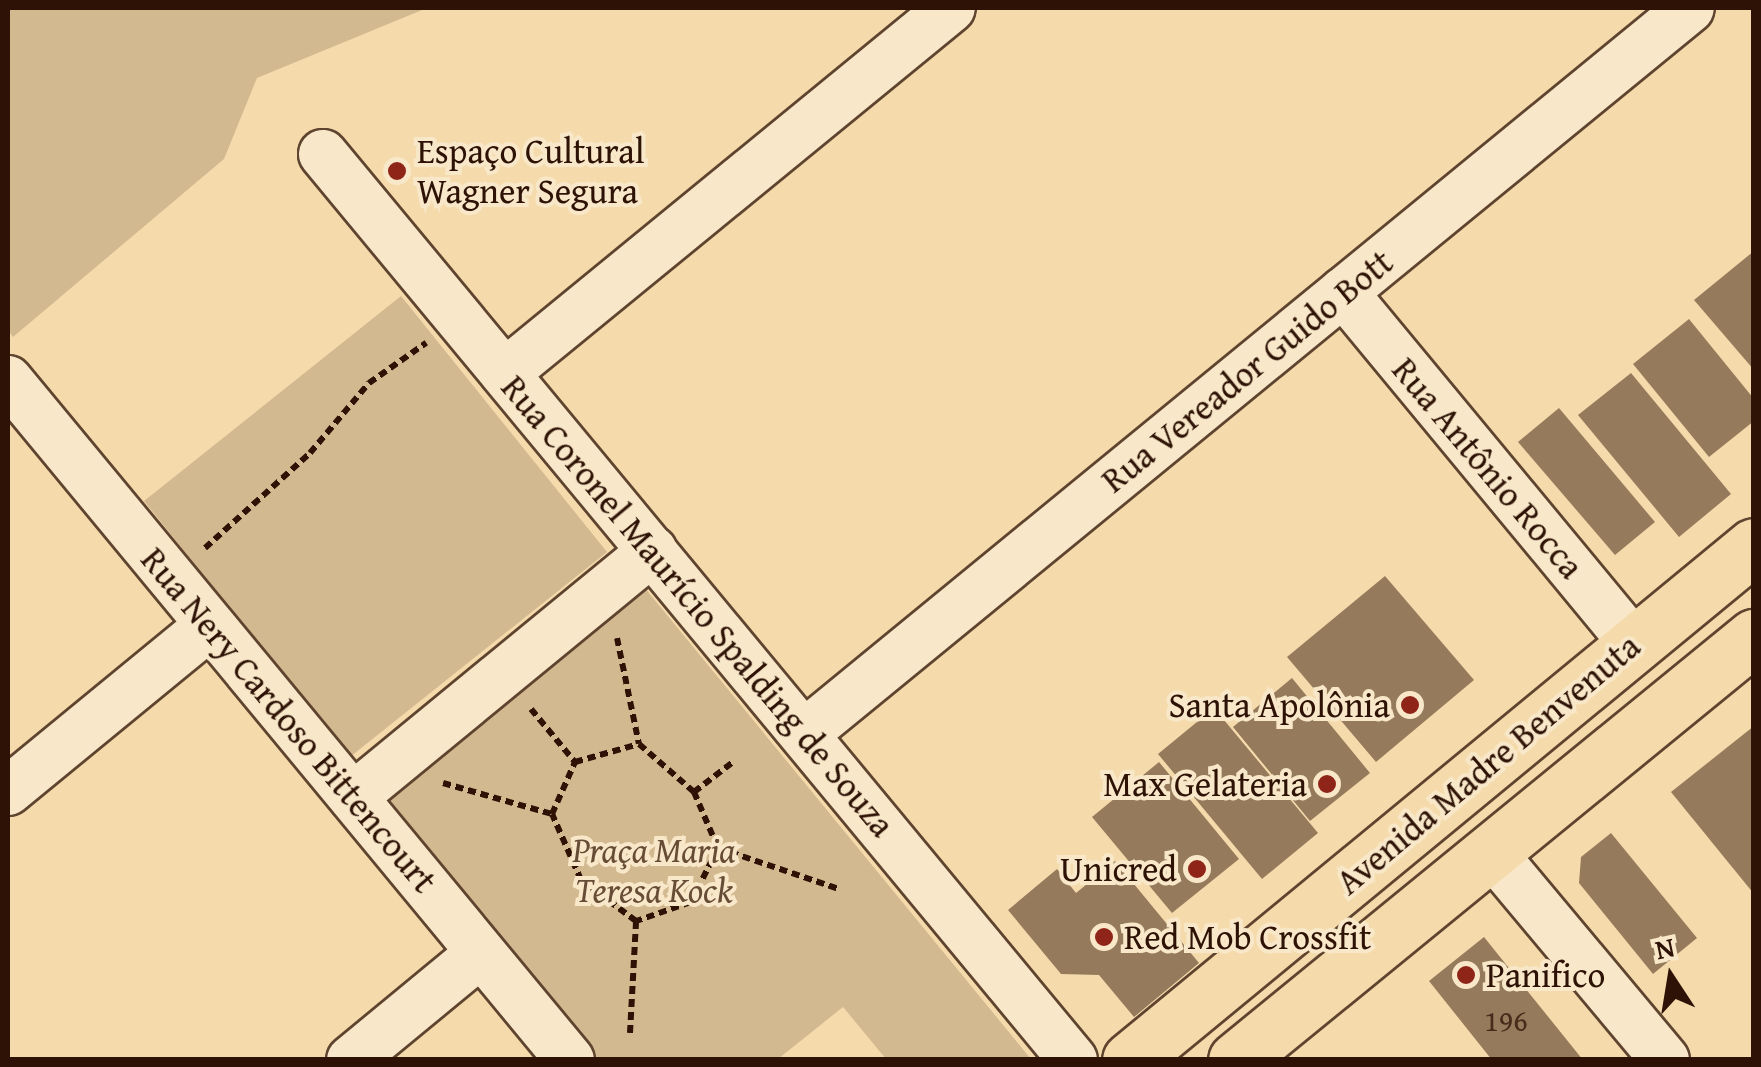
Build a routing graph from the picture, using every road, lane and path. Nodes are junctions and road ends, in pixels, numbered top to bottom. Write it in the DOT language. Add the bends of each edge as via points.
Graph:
graph roads {
  1 [pos="951,8"];
  2 [pos="1690,8"];
  3 [pos="323,154"];
  4 [pos="1343,292"];
  5 [pos="460,320"];
  6 [pos="506,373"];
  7 [pos="8,380"];
  8 [pos="1754,546"];
  9 [pos="653,551"];
  10 [pos="171,578"];
  11 [pos="210,626"];
  12 [pos="616,635"];
  13 [pos="1754,638"];
  14 [pos="1633,643"];
  15 [pos="530,707"];
  16 [pos="804,734"];
  17 [pos="639,744"];
  18 [pos="575,762"];
  19 [pos="734,762"];
  20 [pos="437,782"];
  21 [pos="8,792"];
  22 [pos="694,792"];
  23 [pos="353,797"];
  24 [pos="552,814"];
  25 [pos="718,848"];
  26 [pos="1494,854"];
  27 [pos="839,889"];
  28 [pos="636,921"];
  29 [pos="482,953"];
  30 [pos="630,1033"];
  31 [pos="351,1060"];
  32 [pos="570,1060"];
  33 [pos="1073,1060"];
  34 [pos="1130,1060"];
  35 [pos="1236,1060"];
  36 [pos="1665,1060"];
  1 -- 6 [label="street"];
  2 -- 4 [label="street, Rua Vereador Guido Bott"];
  3 -- 5 [label="street, Rua Coronel Maurício Spalding de Souza"];
  4 -- 14 [label="street, Rua Antônio Rocca"];
  4 -- 16 [label="street, Rua Vereador Guido Bott"];
  5 -- 6 [label="street, Rua Coronel Maurício Spalding de Souza"];
  5 -- 10 [label="path" via="370,383 310,454"];
  6 -- 9 [label="street, Rua Coronel Maurício Spalding de Souza"];
  7 -- 10 [label="street, Rua Nery Cardoso Bittencourt"];
  8 -- 14 [label="main road, Avenida Madre Benvenuta"];
  9 -- 16 [label="street, Rua Coronel Maurício Spalding de Souza"];
  9 -- 23 [label="street"];
  10 -- 11 [label="street, Rua Nery Cardoso Bittencourt"];
  11 -- 21 [label="street"];
  11 -- 23 [label="street, Rua Nery Cardoso Bittencourt"];
  12 -- 17 [label="path"];
  13 -- 26 [label="main road, Avenida Madre Benvenuta"];
  14 -- 34 [label="main road, Avenida Madre Benvenuta"];
  15 -- 18 [label="path"];
  16 -- 33 [label="street, Rua Coronel Maurício Spalding de Souza"];
  17 -- 18 [label="path"];
  17 -- 22 [label="path"];
  18 -- 24 [label="path"];
  19 -- 22 [label="path"];
  20 -- 24 [label="path"];
  22 -- 25 [label="path"];
  23 -- 29 [label="street, Rua Nery Cardoso Bittencourt"];
  24 -- 28 [label="path" via="580,880"];
  25 -- 27 [label="path"];
  25 -- 28 [label="path" via="691,902"];
  26 -- 35 [label="main road, Avenida Madre Benvenuta"];
  26 -- 36 [label="street"];
  28 -- 30 [label="path"];
  29 -- 31 [label="street"];
  29 -- 32 [label="street, Rua Nery Cardoso Bittencourt"];
}
